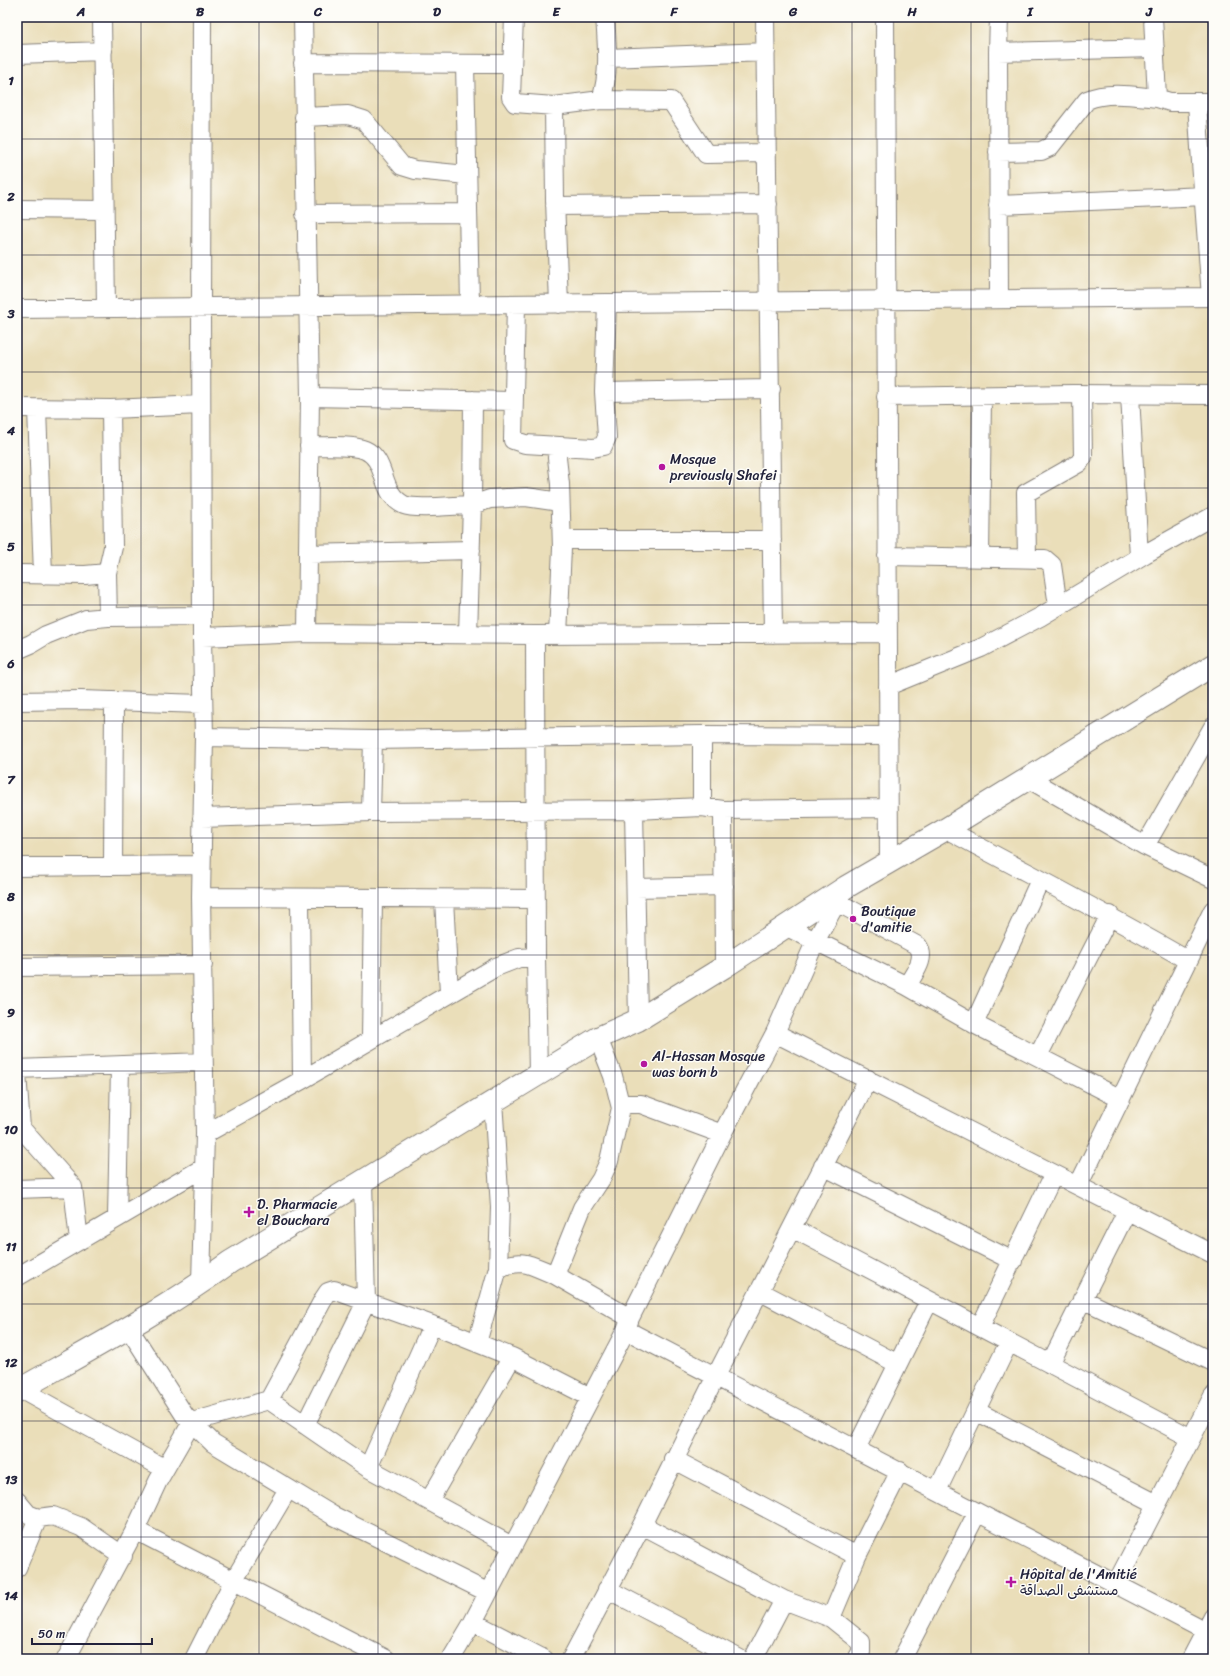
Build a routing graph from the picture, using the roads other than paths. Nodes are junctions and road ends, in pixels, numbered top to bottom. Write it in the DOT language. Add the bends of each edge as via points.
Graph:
graph roads {
  1 [pos="102,17"];
  2 [pos="202,17"];
  3 [pos="303,17"];
  4 [pos="514,17"];
  5 [pos="605,17"];
  6 [pos="766,17"];
  7 [pos="884,17"];
  8 [pos="999,17"];
  9 [pos="1153,17"];
  10 [pos="1155,48"];
  11 [pos="103,51"];
  12 [pos="766,52"];
  13 [pos="998,52"];
  14 [pos="17,54"];
  15 [pos="608,58"];
  16 [pos="303,63"];
  17 [pos="465,64"];
  18 [pos="512,64"];
  19 [pos="1157,98"];
  20 [pos="601,100"];
  21 [pos="1205,102"];
  22 [pos="554,106"];
  23 [pos="304,117"];
  24 [pos="998,152"];
  25 [pos="767,153"];
  26 [pos="1207,162"];
  27 [pos="467,175"];
  28 [pos="1205,196"];
  29 [pos="768,204"];
  30 [pos="998,205"];
  31 [pos="555,206"];
  32 [pos="17,209"];
  33 [pos="104,210"];
  34 [pos="468,213"];
  35 [pos="305,214"];
  36 [pos="1212,297"];
  37 [pos="999,299"];
  38 [pos="886,300"];
  39 [pos="770,302"];
  40 [pos="607,303"];
  41 [pos="470,304"];
  42 [pos="516,304"];
  43 [pos="559,304"];
  44 [pos="307,305"];
  45 [pos="201,307"];
  46 [pos="106,308"];
  47 [pos="17,309"];
  48 [pos="771,389"];
  49 [pos="604,392"];
  50 [pos="1082,394"];
  51 [pos="1130,394"];
  52 [pos="1213,395"];
  53 [pos="982,396"];
  54 [pos="310,397"];
  55 [pos="886,397"];
  56 [pos="473,400"];
  57 [pos="513,401"];
  58 [pos="201,405"];
  59 [pos="17,408"];
  60 [pos="37,408"];
  61 [pos="111,409"];
  62 [pos="309,446"];
  63 [pos="558,446"];
  64 [pos="560,502"];
  65 [pos="472,505"];
  66 [pos="1213,516"];
  67 [pos="562,540"];
  68 [pos="772,540"];
  69 [pos="470,550"];
  70 [pos="308,554"];
  71 [pos="887,556"];
  72 [pos="1139,557"];
  73 [pos="980,558"];
  74 [pos="1027,558"];
  75 [pos="107,573"];
  76 [pos="17,574"];
  77 [pos="43,575"];
  78 [pos="1058,606"];
  79 [pos="108,616"];
  80 [pos="201,616"];
  81 [pos="307,633"];
  82 [pos="888,633"];
  83 [pos="468,634"];
  84 [pos="773,634"];
  85 [pos="536,635"];
  86 [pos="558,635"];
  87 [pos="202,637"];
  88 [pos="17,650"];
  89 [pos="1213,664"];
  90 [pos="888,686"];
  91 [pos="17,701"];
  92 [pos="114,702"];
  93 [pos="202,704"];
  94 [pos="1213,727"];
  95 [pos="702,735"];
  96 [pos="889,736"];
  97 [pos="204,737"];
  98 [pos="537,737"];
  99 [pos="373,740"];
  100 [pos="1027,778"];
  101 [pos="702,807"];
  102 [pos="888,808"];
  103 [pos="536,810"];
  104 [pos="634,810"];
  105 [pos="723,810"];
  106 [pos="371,812"];
  107 [pos="202,818"];
  108 [pos="946,829"];
  109 [pos="1145,846"];
  110 [pos="889,863"];
  111 [pos="201,865"];
  112 [pos="113,866"];
  113 [pos="17,867"];
  114 [pos="1213,879"];
  115 [pos="1040,880"];
  116 [pos="724,886"];
  117 [pos="636,888"];
  118 [pos="841,895"];
  119 [pos="201,897"];
  120 [pos="373,898"];
  121 [pos="300,899"];
  122 [pos="444,899"];
  123 [pos="536,899"];
  124 [pos="1213,910"];
  125 [pos="1110,915"];
  126 [pos="785,926"];
  127 [pos="816,940"];
  128 [pos="536,957"];
  129 [pos="1187,960"];
  130 [pos="203,965"];
  131 [pos="17,966"];
  132 [pos="724,966"];
  133 [pos="907,986"];
  134 [pos="449,993"];
  135 [pos="638,1020"];
  136 [pos="974,1024"];
  137 [pos="775,1033"];
  138 [pos="598,1038"];
  139 [pos="371,1039"];
  140 [pos="1038,1056"];
  141 [pos="203,1062"];
  142 [pos="120,1066"];
  143 [pos="17,1069"];
  144 [pos="17,1073"];
  145 [pos="538,1075"];
  146 [pos="868,1079"];
  147 [pos="302,1080"];
  148 [pos="1121,1099"];
  149 [pos="493,1101"];
  150 [pos="621,1108"];
  151 [pos="205,1134"];
  152 [pos="722,1134"];
  153 [pos="823,1166"];
  154 [pos="203,1168"];
  155 [pos="1054,1174"];
  156 [pos="363,1181"];
  157 [pos="1078,1186"];
  158 [pos="73,1187"];
  159 [pos="17,1189"];
  160 [pos="1126,1211"];
  161 [pos="117,1217"];
  162 [pos="792,1228"];
  163 [pos="79,1240"];
  164 [pos="1213,1254"];
  165 [pos="1013,1261"];
  166 [pos="498,1268"];
  167 [pos="555,1275"];
  168 [pos="17,1277"];
  169 [pos="201,1283"];
  170 [pos="759,1291"];
  171 [pos="1082,1299"];
  172 [pos="929,1301"];
  173 [pos="366,1302"];
  174 [pos="628,1324"];
  175 [pos="432,1325"];
  176 [pos="128,1327"];
  177 [pos="980,1327"];
  178 [pos="1009,1342"];
  179 [pos="477,1343"];
  180 [pos="512,1357"];
  181 [pos="1213,1362"];
  182 [pos="898,1364"];
  183 [pos="1050,1364"];
  184 [pos="716,1376"];
  185 [pos="18,1390"];
  186 [pos="1213,1396"];
  187 [pos="590,1397"];
  188 [pos="269,1400"];
  189 [pos="976,1411"];
  190 [pos="192,1422"];
  191 [pos="305,1425"];
  192 [pos="1191,1438"];
  193 [pos="856,1449"];
  194 [pos="673,1459"];
  195 [pos="165,1468"];
  196 [pos="368,1468"];
  197 [pos="900,1471"];
  198 [pos="288,1489"];
  199 [pos="937,1491"];
  200 [pos="429,1501"];
  201 [pos="1157,1504"];
  202 [pos="977,1513"];
  203 [pos="25,1514"];
  204 [pos="642,1525"];
  205 [pos="135,1530"];
  206 [pos="512,1546"];
  207 [pos="123,1556"];
  208 [pos="857,1556"];
  209 [pos="17,1568"];
  210 [pos="234,1580"];
  211 [pos="1116,1584"];
  212 [pos="607,1589"];
  213 [pos="487,1592"];
  214 [pos="784,1600"];
  215 [pos="831,1618"];
  216 [pos="473,1622"];
  217 [pos="1210,1624"];
  218 [pos="1194,1653"];
  219 [pos="1213,1656"];
  220 [pos="66,1659"];
  221 [pos="194,1659"];
  222 [pos="386,1659"];
  223 [pos="451,1659"];
  224 [pos="544,1659"];
  225 [pos="571,1659"];
  226 [pos="740,1659"];
  227 [pos="753,1659"];
  228 [pos="858,1659"];
  229 [pos="902,1659"];
  1 -- 11 [label="street"];
  2 -- 45 [label="street"];
  3 -- 16 [label="street"];
  4 -- 18 [label="street"];
  5 -- 15 [label="street"];
  6 -- 12 [label="street"];
  7 -- 38 [label="street"];
  8 -- 13 [label="street"];
  9 -- 10 [label="street"];
  10 -- 13 [label="street"];
  10 -- 19 [label="street"];
  11 -- 14 [label="street"];
  11 -- 33 [label="street"];
  12 -- 15 [label="street"];
  12 -- 25 [label="street"];
  13 -- 24 [label="street"];
  15 -- 20 [label="street"];
  16 -- 17 [label="street"];
  16 -- 23 [label="street"];
  17 -- 18 [label="street"];
  17 -- 27 [label="street"];
  18 -- 22 [label="street" via="511,97 515,103"];
  19 -- 21 [label="street" via="1170,102"];
  19 -- 24 [label="street" via="1115,95 1092,98 1087,100 1050,147 1041,151"];
  20 -- 22 [label="street"];
  20 -- 25 [label="street" via="671,101 706,154"];
  21 -- 26 [label="street"];
  22 -- 31 [label="street"];
  23 -- 27 [label="street" via="348,115 364,120 402,166 415,170"];
  23 -- 35 [label="street"];
  24 -- 30 [label="street"];
  25 -- 29 [label="street"];
  26 -- 28 [label="street"];
  27 -- 34 [label="street"];
  28 -- 30 [label="street"];
  28 -- 36 [label="street"];
  29 -- 31 [label="street"];
  29 -- 39 [label="street"];
  30 -- 37 [label="street"];
  31 -- 43 [label="street"];
  32 -- 33 [label="street"];
  33 -- 46 [label="street"];
  34 -- 35 [label="street"];
  34 -- 41 [label="street"];
  35 -- 44 [label="street"];
  36 -- 37 [label="street"];
  37 -- 38 [label="street"];
  38 -- 39 [label="street"];
  38 -- 55 [label="street"];
  39 -- 40 [label="street"];
  39 -- 48 [label="street"];
  40 -- 43 [label="street"];
  40 -- 49 [label="street"];
  41 -- 42 [label="street"];
  41 -- 44 [label="street"];
  42 -- 43 [label="street"];
  42 -- 57 [label="street"];
  44 -- 45 [label="street"];
  44 -- 54 [label="street"];
  45 -- 46 [label="street"];
  45 -- 58 [label="street"];
  46 -- 47 [label="street"];
  48 -- 49 [label="street"];
  48 -- 68 [label="street"];
  49 -- 63 [label="street" via="607,437 603,446"];
  50 -- 51 [label="street"];
  50 -- 53 [label="street"];
  50 -- 74 [label="street" via="1083,457 1079,463 1026,493"];
  51 -- 52 [label="street"];
  51 -- 72 [label="street"];
  53 -- 55 [label="street"];
  53 -- 73 [label="street"];
  54 -- 56 [label="street"];
  54 -- 62 [label="street"];
  55 -- 71 [label="street"];
  56 -- 57 [label="street"];
  56 -- 65 [label="street"];
  57 -- 63 [label="street" via="513,440 525,444"];
  58 -- 61 [label="street"];
  58 -- 80 [label="street"];
  59 -- 60 [label="street"];
  60 -- 61 [label="street"];
  60 -- 77 [label="street"];
  61 -- 75 [label="street" via="113,547"];
  62 -- 65 [label="street" via="364,450 376,458 393,498 406,506"];
  62 -- 70 [label="street"];
  63 -- 64 [label="street"];
  64 -- 65 [label="street" via="526,496 490,499"];
  64 -- 67 [label="street"];
  65 -- 69 [label="street"];
  66 -- 72 [label="street"];
  67 -- 68 [label="street"];
  67 -- 86 [label="street"];
  68 -- 84 [label="street"];
  69 -- 70 [label="street"];
  69 -- 83 [label="street"];
  70 -- 81 [label="street"];
  71 -- 73 [label="street"];
  71 -- 82 [label="street"];
  72 -- 78 [label="street"];
  73 -- 74 [label="street"];
  74 -- 78 [label="street" via="1051,562"];
  75 -- 77 [label="street"];
  75 -- 79 [label="street"];
  76 -- 77 [label="street"];
  78 -- 90 [label="street" via="981,648"];
  79 -- 80 [label="street"];
  79 -- 88 [label="street" via="86,619"];
  80 -- 87 [label="street"];
  81 -- 83 [label="street"];
  81 -- 87 [label="street"];
  82 -- 84 [label="street"];
  82 -- 90 [label="street"];
  83 -- 85 [label="street"];
  84 -- 86 [label="street"];
  85 -- 86 [label="street"];
  85 -- 98 [label="street"];
  87 -- 93 [label="street"];
  89 -- 100 [label="street"];
  90 -- 96 [label="street"];
  91 -- 92 [label="street"];
  92 -- 93 [label="street"];
  92 -- 112 [label="street"];
  93 -- 97 [label="street"];
  94 -- 109 [label="street"];
  95 -- 96 [label="street"];
  95 -- 98 [label="street"];
  95 -- 101 [label="street"];
  96 -- 102 [label="street"];
  97 -- 99 [label="street"];
  97 -- 107 [label="street"];
  98 -- 99 [label="street"];
  98 -- 103 [label="street"];
  99 -- 106 [label="street"];
  100 -- 108 [label="street"];
  100 -- 109 [label="street"];
  101 -- 104 [label="street"];
  101 -- 105 [label="street"];
  102 -- 105 [label="street"];
  102 -- 110 [label="street"];
  103 -- 104 [label="street"];
  103 -- 106 [label="street"];
  103 -- 123 [label="street"];
  104 -- 117 [label="street"];
  105 -- 116 [label="street"];
  106 -- 107 [label="street"];
  107 -- 111 [label="street"];
  108 -- 110 [label="street"];
  108 -- 115 [label="street"];
  109 -- 114 [label="street"];
  110 -- 118 [label="street"];
  111 -- 112 [label="street"];
  111 -- 119 [label="street"];
  112 -- 113 [label="street"];
  115 -- 125 [label="street"];
  115 -- 136 [label="street"];
  116 -- 117 [label="street"];
  116 -- 132 [label="street"];
  117 -- 135 [label="street"];
  118 -- 126 [label="street"];
  118 -- 127 [label="street"];
  118 -- 133 [label="street" via="918,946 922,958"];
  119 -- 121 [label="street"];
  119 -- 130 [label="street"];
  120 -- 121 [label="street"];
  120 -- 122 [label="street"];
  120 -- 139 [label="street"];
  121 -- 147 [label="street"];
  122 -- 123 [label="street"];
  122 -- 134 [label="street"];
  123 -- 128 [label="street"];
  124 -- 129 [label="street"];
  125 -- 129 [label="street"];
  125 -- 140 [label="street"];
  126 -- 127 [label="street"];
  126 -- 132 [label="street"];
  127 -- 133 [label="street"];
  127 -- 137 [label="street"];
  128 -- 134 [label="street" via="507,961"];
  128 -- 145 [label="street"];
  129 -- 148 [label="street"];
  130 -- 131 [label="street"];
  130 -- 141 [label="street"];
  132 -- 135 [label="street"];
  133 -- 136 [label="street"];
  134 -- 139 [label="street"];
  135 -- 138 [label="street"];
  136 -- 140 [label="street"];
  137 -- 146 [label="street"];
  137 -- 152 [label="street"];
  138 -- 145 [label="street"];
  138 -- 150 [label="street" via="613,1076"];
  139 -- 147 [label="street"];
  140 -- 148 [label="street"];
  141 -- 142 [label="street"];
  141 -- 151 [label="street"];
  142 -- 143 [label="street"];
  142 -- 161 [label="street"];
  144 -- 158 [label="street" via="20,1128"];
  145 -- 149 [label="street"];
  146 -- 153 [label="street"];
  146 -- 155 [label="street"];
  147 -- 151 [label="street"];
  148 -- 157 [label="street"];
  149 -- 156 [label="street"];
  149 -- 166 [label="street" via="500,1207"];
  150 -- 152 [label="street" via="627,1104 640,1104"];
  150 -- 167 [label="street" via="608,1162 601,1179 582,1208"];
  151 -- 154 [label="street"];
  152 -- 174 [label="street"];
  153 -- 162 [label="street"];
  153 -- 165 [label="street"];
  154 -- 161 [label="street"];
  154 -- 169 [label="street"];
  155 -- 157 [label="street"];
  155 -- 165 [label="street"];
  156 -- 169 [label="street" via="230,1262"];
  156 -- 173 [label="street"];
  157 -- 160 [label="street"];
  158 -- 159 [label="street"];
  158 -- 163 [label="street"];
  160 -- 164 [label="street"];
  160 -- 171 [label="street"];
  161 -- 163 [label="street"];
  162 -- 170 [label="street"];
  162 -- 172 [label="street"];
  163 -- 168 [label="street"];
  165 -- 177 [label="street"];
  166 -- 167 [label="street" via="513,1262 526,1263"];
  166 -- 179 [label="street"];
  167 -- 174 [label="street"];
  169 -- 176 [label="street"];
  170 -- 182 [label="street"];
  170 -- 184 [label="street"];
  171 -- 181 [label="street"];
  171 -- 183 [label="street"];
  172 -- 177 [label="street"];
  172 -- 182 [label="street"];
  173 -- 175 [label="street"];
  173 -- 188 [label="street" via="334,1290 328,1292"];
  173 -- 191 [label="street"];
  174 -- 184 [label="street"];
  174 -- 187 [label="street"];
  175 -- 179 [label="street"];
  175 -- 196 [label="street"];
  176 -- 185 [label="street"];
  176 -- 190 [label="street" via="185,1416"];
  177 -- 178 [label="street"];
  178 -- 183 [label="street"];
  178 -- 189 [label="street"];
  179 -- 180 [label="street"];
  180 -- 187 [label="street"];
  180 -- 200 [label="street"];
  182 -- 193 [label="street"];
  183 -- 192 [label="street"];
  184 -- 193 [label="street"];
  184 -- 194 [label="street"];
  185 -- 195 [label="street"];
  186 -- 192 [label="street"];
  187 -- 206 [label="street"];
  188 -- 190 [label="street"];
  188 -- 191 [label="street"];
  189 -- 199 [label="street"];
  189 -- 201 [label="street"];
  190 -- 195 [label="street"];
  190 -- 198 [label="street" via="213,1443"];
  191 -- 196 [label="street"];
  192 -- 201 [label="street"];
  193 -- 197 [label="street"];
  194 -- 204 [label="street"];
  194 -- 208 [label="street"];
  195 -- 205 [label="street"];
  196 -- 200 [label="street"];
  197 -- 199 [label="street"];
  197 -- 208 [label="street"];
  198 -- 210 [label="street"];
  198 -- 213 [label="street" via="332,1515"];
  199 -- 202 [label="street"];
  200 -- 206 [label="street"];
  201 -- 211 [label="street"];
  202 -- 211 [label="street"];
  202 -- 229 [label="street"];
  203 -- 207 [label="street" via="53,1516 81,1527"];
  203 -- 209 [label="street"];
  204 -- 212 [label="street"];
  204 -- 214 [label="street"];
  205 -- 207 [label="street"];
  205 -- 210 [label="street"];
  206 -- 213 [label="street"];
  207 -- 220 [label="street"];
  208 -- 215 [label="street"];
  210 -- 221 [label="street"];
  210 -- 222 [label="street"];
  211 -- 217 [label="street"];
  212 -- 225 [label="street"];
  212 -- 226 [label="street"];
  213 -- 216 [label="street"];
  214 -- 215 [label="street"];
  214 -- 227 [label="street"];
  215 -- 228 [label="street" via="861,1642"];
  216 -- 223 [label="street"];
  216 -- 224 [label="street"];
  217 -- 218 [label="street"];
  218 -- 219 [label="street"];
}
